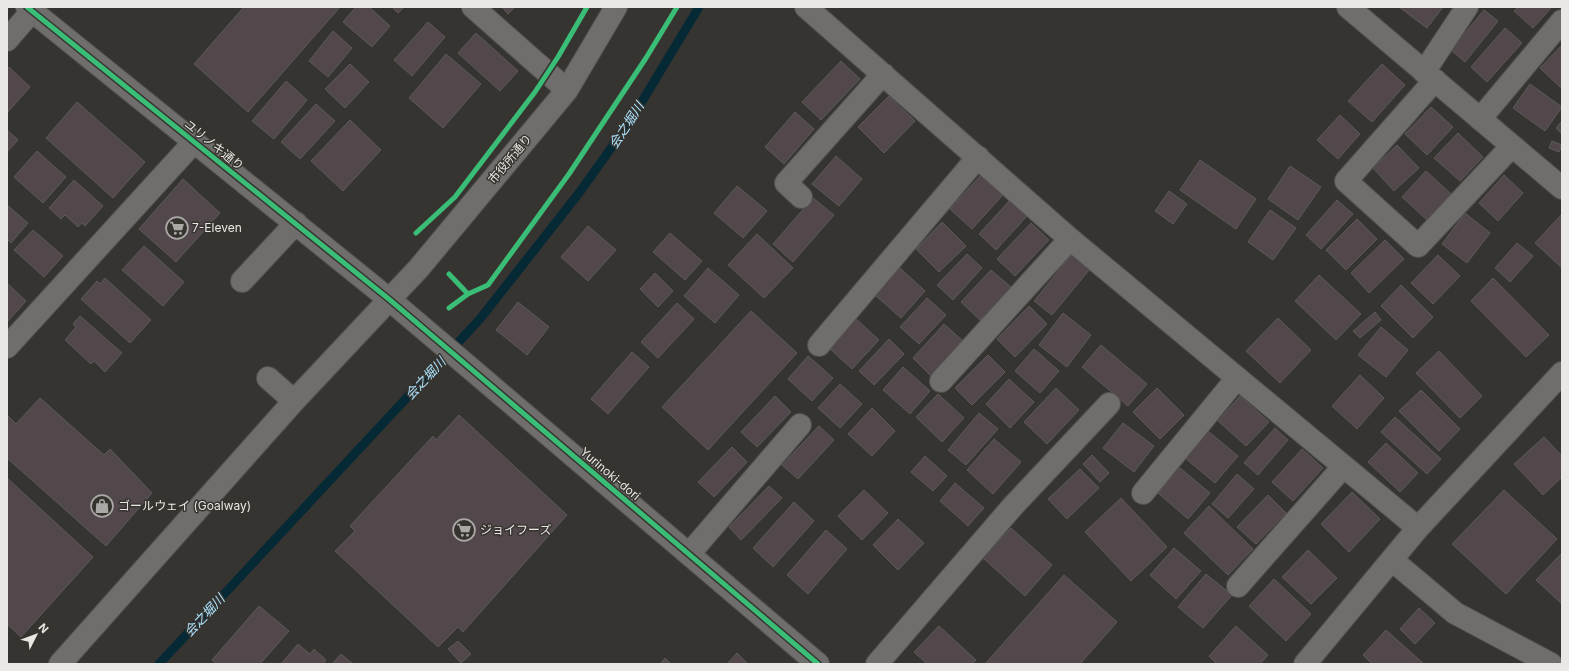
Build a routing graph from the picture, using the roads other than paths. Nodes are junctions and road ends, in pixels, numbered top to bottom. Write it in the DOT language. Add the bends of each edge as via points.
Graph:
graph roads {
  1 [pos="473,7"];
  2 [pos="616,7"];
  3 [pos="806,7"];
  4 [pos="1348,7"];
  5 [pos="1467,7"];
  6 [pos="29,9"];
  7 [pos="1562,21"];
  8 [pos="7,40"];
  9 [pos="883,74"];
  10 [pos="1430,76"];
  11 [pos="567,90"];
  12 [pos="1480,119"];
  13 [pos="194,142"];
  14 [pos="1512,146"];
  15 [pos="978,157"];
  16 [pos="1562,188"];
  17 [pos="802,197"];
  18 [pos="296,223"];
  19 [pos="1070,239"];
  20 [pos="242,281"];
  21 [pos="390,300"];
  22 [pos="819,345"];
  23 [pos="7,347"];
  24 [pos="1562,374"];
  25 [pos="268,378"];
  26 [pos="1236,378"];
  27 [pos="942,381"];
  28 [pos="294,402"];
  29 [pos="1109,404"];
  30 [pos="800,425"];
  31 [pos="1343,467"];
  32 [pos="1143,493"];
  33 [pos="1418,528"];
  34 [pos="689,554"];
  35 [pos="1392,560"];
  36 [pos="1238,586"];
  37 [pos="60,664"];
  38 [pos="818,664"];
  39 [pos="877,664"];
  40 [pos="1305,664"];
  41 [pos="1551,664"];
  1 -- 11 [label="street"];
  2 -- 11 [label="street, 市役所通り"];
  3 -- 9 [label="street"];
  4 -- 10 [label="street"];
  5 -- 10 [label="street"];
  6 -- 8 [label="street"];
  6 -- 13 [label="street, ユリノキ通り"];
  7 -- 12 [label="street"];
  9 -- 15 [label="street"];
  9 -- 17 [label="street" via="786,183"];
  10 -- 12 [label="street"];
  10 -- 14 [label="street" via="1346,181 1418,246"];
  11 -- 21 [label="street, 市役所通り"];
  12 -- 14 [label="street"];
  13 -- 18 [label="street, ユリノキ通り"];
  13 -- 23 [label="street"];
  14 -- 16 [label="street"];
  15 -- 19 [label="street"];
  15 -- 22 [label="street"];
  18 -- 20 [label="street"];
  18 -- 21 [label="street, ユリノキ通り"];
  19 -- 26 [label="street"];
  19 -- 27 [label="street"];
  21 -- 28 [label="street, 市役所通り"];
  21 -- 34 [label="street, Yurinoki-dori"];
  24 -- 33 [label="street"];
  25 -- 28 [label="street"];
  26 -- 31 [label="street"];
  26 -- 32 [label="street"];
  28 -- 37 [label="street, 市役所通り"];
  29 -- 39 [label="street" via="1013,506"];
  30 -- 34 [label="street"];
  31 -- 33 [label="street"];
  31 -- 36 [label="street"];
  33 -- 35 [label="street"];
  34 -- 38 [label="street, Yurinoki-dori"];
  35 -- 40 [label="street"];
  35 -- 41 [label="street" via="1455,613"];
}
